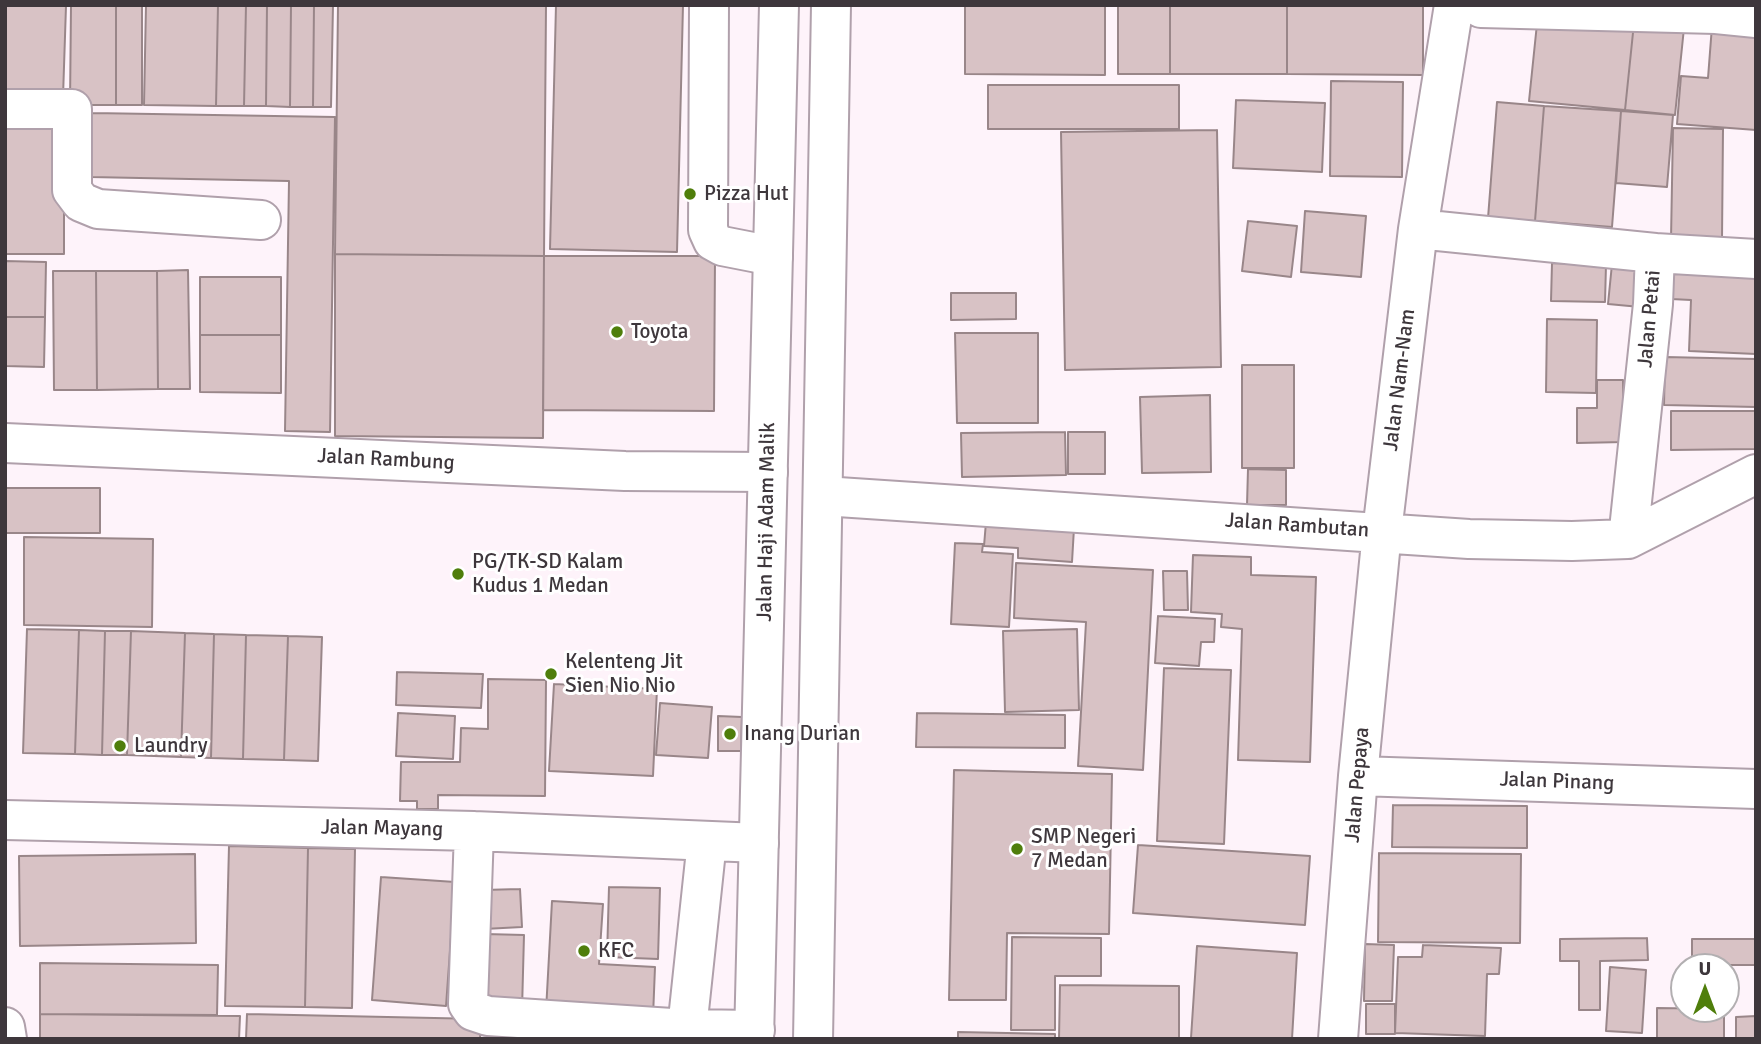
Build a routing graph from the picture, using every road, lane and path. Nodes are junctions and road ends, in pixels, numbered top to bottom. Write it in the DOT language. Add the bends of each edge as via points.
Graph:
graph roads {
  1 [pos="709,5"];
  2 [pos="779,5"];
  3 [pos="831,5"];
  4 [pos="1471,6"];
  5 [pos="1756,18"];
  6 [pos="5,109"];
  7 [pos="261,220"];
  8 [pos="1418,229"];
  9 [pos="1655,253"];
  10 [pos="773,256"];
  11 [pos="1756,259"];
  12 [pos="5,443"];
  13 [pos="768,472"];
  14 [pos="1756,474"];
  15 [pos="822,496"];
  16 [pos="1382,532"];
  17 [pos="1628,539"];
  18 [pos="1358,776"];
  19 [pos="1756,789"];
  20 [pos="5,820"];
  21 [pos="474,831"];
  22 [pos="707,841"];
  23 [pos="760,843"];
  24 [pos="5,1027"];
  25 [pos="687,1029"];
  26 [pos="755,1035"];
  27 [pos="7,1039"];
  28 [pos="813,1039"];
  29 [pos="1338,1039"];
  1 -- 10 [label="street" via="708,230 713,242"];
  2 -- 10 [label="street, Jalan Haji Adam Malik"];
  3 -- 15 [label="street"];
  4 -- 5 [label="street"];
  4 -- 8 [label="street, Jalan Nam-Nam"];
  6 -- 7 [label="street" via="72,109 72,190 81,202 99,209"];
  8 -- 9 [label="street, Jalan Petai"];
  8 -- 16 [label="street, Jalan Nam-Nam"];
  9 -- 11 [label="street"];
  9 -- 17 [label="street, Jalan Petai"];
  10 -- 13 [label="street, Jalan Haji Adam Malik"];
  12 -- 13 [label="street, Jalan Rambung" via="625,471"];
  13 -- 23 [label="street, Jalan Haji Adam Malik"];
  14 -- 17 [label="street, Jalan Rambutan"];
  15 -- 16 [label="street, Jalan Rambutan"];
  15 -- 28 [label="street"];
  16 -- 17 [label="street, Jalan Rambutan" via="1469,539"];
  16 -- 18 [label="street, Jalan Pepaya"];
  18 -- 19 [label="street, Jalan Pinang"];
  18 -- 29 [label="street, Jalan Pepaya"];
  20 -- 21 [label="street, Jalan Mayang"];
  21 -- 22 [label="street, Jalan Mayang"];
  21 -- 25 [label="street" via="468,1004 473,1011 488,1016"];
  22 -- 23 [label="street, Jalan Mayang"];
  22 -- 25 [label="street"];
  23 -- 26 [label="street, Jalan Haji Adam Malik"];
  24 -- 27 [label="street"];
  25 -- 26 [label="street"];
}
